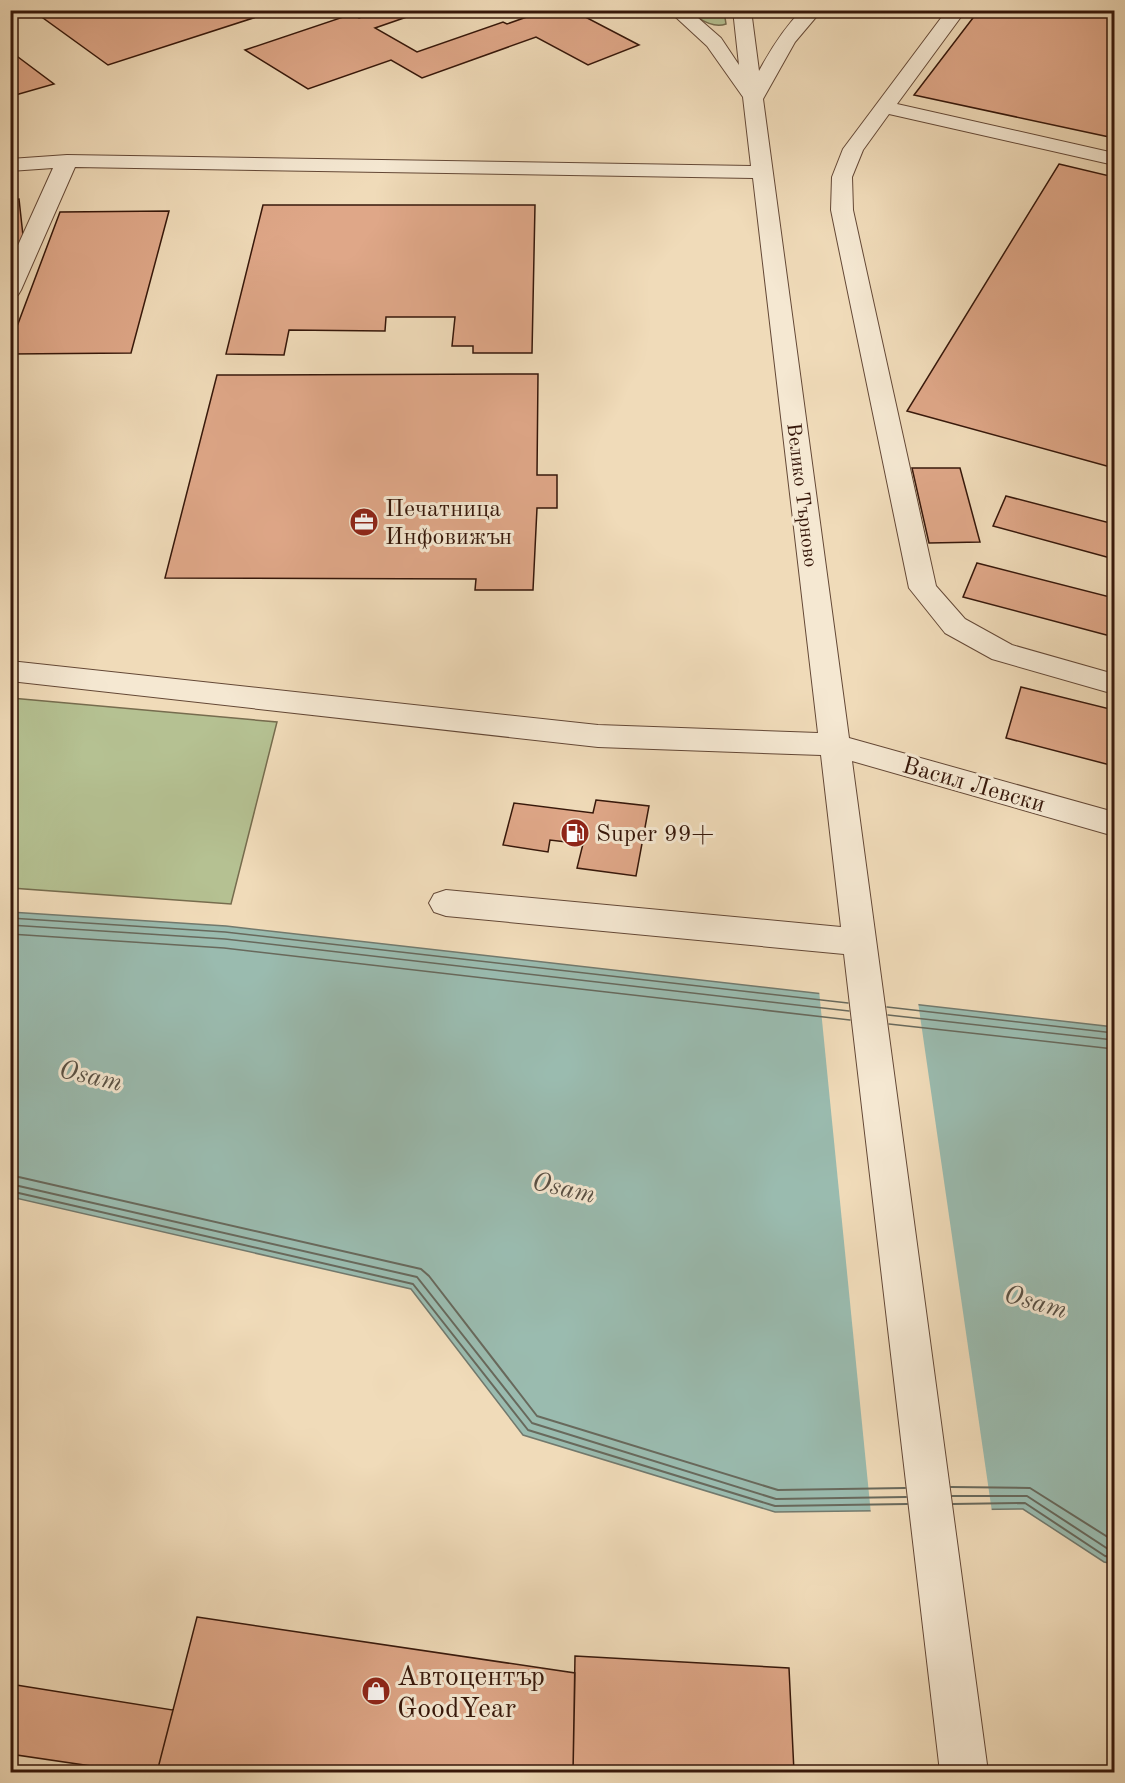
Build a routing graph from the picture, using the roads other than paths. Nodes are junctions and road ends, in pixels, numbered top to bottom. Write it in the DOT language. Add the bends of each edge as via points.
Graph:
graph roads {
  1 [pos="677,10"];
  2 [pos="741,10"];
  3 [pos="813,10"];
  4 [pos="957,10"];
  5 [pos="753,100"];
  6 [pos="883,107"];
  7 [pos="1114,159"];
  8 [pos="67,161"];
  9 [pos="10,165"];
  10 [pos="762,172"];
  11 [pos="10,290"];
  12 [pos="10,671"];
  13 [pos="1114,684"];
  14 [pos="834,745"];
  15 [pos="1114,824"];
  16 [pos="446,903"];
  17 [pos="861,961"];
  18 [pos="964,1773"];
  1 -- 5 [label="street" via="714,42"];
  2 -- 5 [label="street, Велико Търново"];
  3 -- 5 [label="street" via="784,42"];
  4 -- 6 [label="street"];
  5 -- 10 [label="street, Велико Търново"];
  6 -- 7 [label="street"];
  6 -- 13 [label="street" via="853,149 842,177 842,210 923,588 955,626 1002,652"];
  8 -- 9 [label="street"];
  8 -- 10 [label="street"];
  8 -- 11 [label="street"];
  10 -- 14 [label="street, Велико Търново"];
  12 -- 14 [label="street, Васил Левски" via="598,736"];
  14 -- 15 [label="street, Васил Левски"];
  14 -- 17 [label="street, Велико Търново"];
  16 -- 17 [label="street"];
  17 -- 18 [label="street, Велико Търново"];
}
